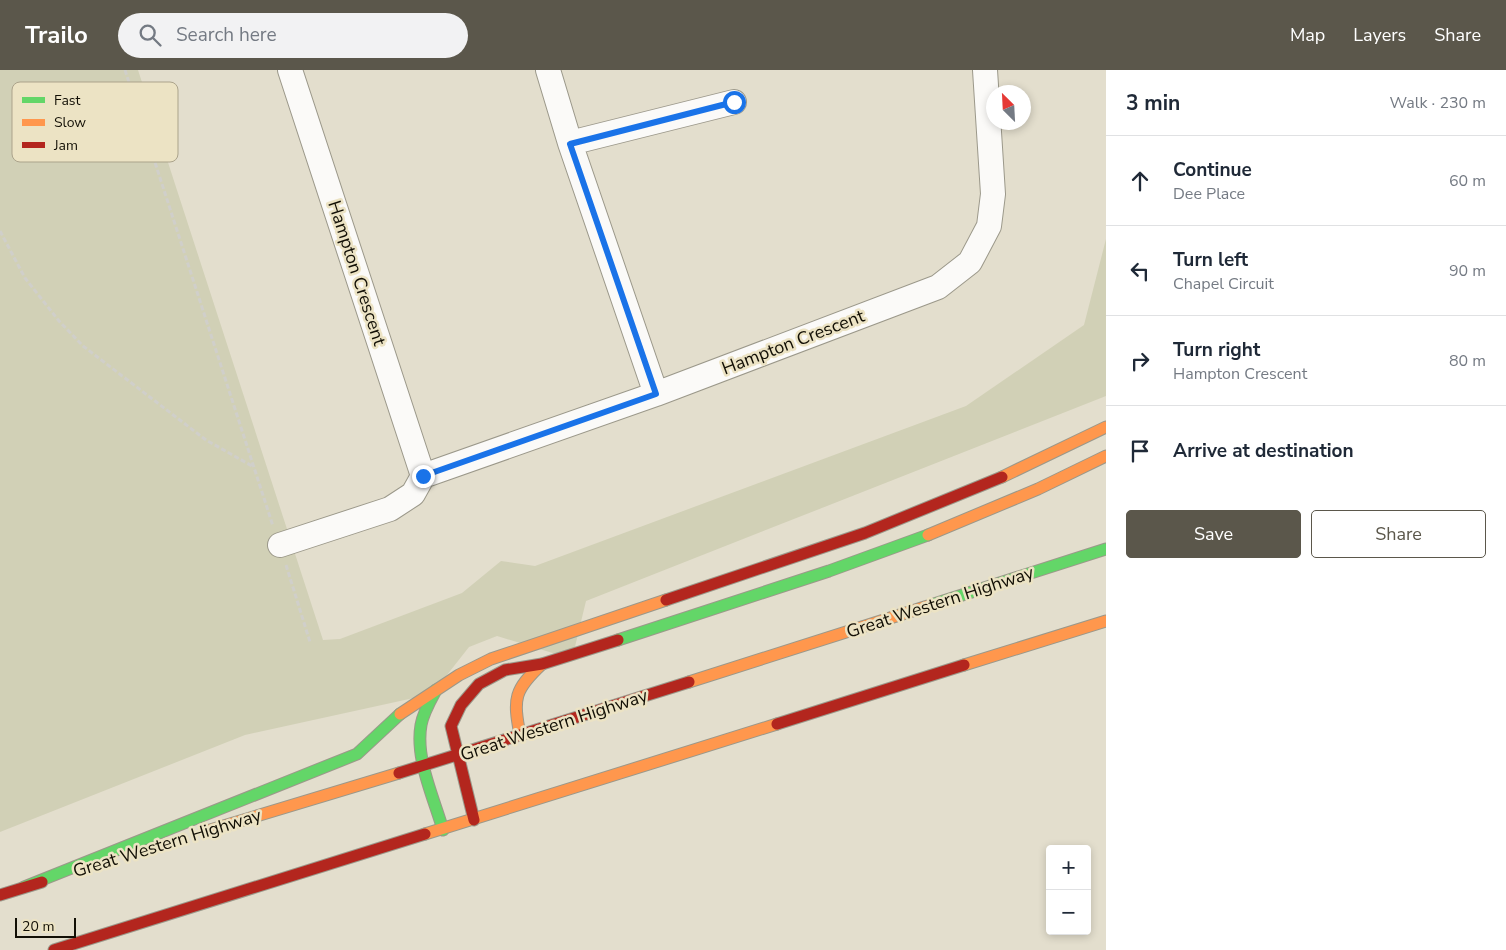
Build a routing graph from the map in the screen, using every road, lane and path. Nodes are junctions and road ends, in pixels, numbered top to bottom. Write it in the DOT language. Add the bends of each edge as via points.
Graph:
graph roads {
  1 [pos="125,70"];
  2 [pos="290,70"];
  3 [pos="548,70"];
  4 [pos="986,70"];
  5 [pos="129,82"];
  6 [pos="734,102"];
  7 [pos="570,144"];
  8 [pos="155,162"];
  9 [pos="0,232"];
  10 [pos="656,394"];
  11 [pos="1106,427"];
  12 [pos="1106,456"];
  13 [pos="252,466"];
  14 [pos="423,476"];
  15 [pos="280,545"];
  16 [pos="1106,549"];
  17 [pos="1106,622"];
  18 [pos="310,642"];
  19 [pos="542,664"];
  20 [pos="436,690"];
  21 [pos="520,735"];
  22 [pos="456,756"];
  23 [pos="426,765"];
  24 [pos="474,820"];
  25 [pos="443,830"];
  26 [pos="191,836"];
  27 [pos="163,844"];
  28 [pos="24,887"];
  29 [pos="0,895"];
  30 [pos="54,950"];
  1 -- 5 [label="path"];
  2 -- 14 [label="street, Hampton Crescent"];
  3 -- 7 [label="street"];
  4 -- 10 [label="street, Hampton Crescent" via="993,194 989,226 970,262 938,287"];
  6 -- 7 [label="street"];
  7 -- 10 [label="street"];
  8 -- 13 [label="path"];
  9 -- 13 [label="path" via="26,278 83,346 206,440"];
  10 -- 14 [label="street, Hampton Crescent"];
  11 -- 20 [label="highway" via="1022,470 865,533 491,659"];
  12 -- 19 [label="highway" via="936,534"];
  13 -- 15 [label="path"];
  14 -- 15 [label="street" via="413,494 390,509"];
  15 -- 18 [label="path"];
  16 -- 21 [label="highway, Great Western Highway"];
  17 -- 24 [label="highway"];
  19 -- 21 [label="highway" via="520,683 513,701"];
  19 -- 22 [label="highway" via="505,670 479,684 461,705 451,726"];
  20 -- 23 [label="highway" via="424,714 420,734"];
  20 -- 28 [label="highway" via="408,707 357,754"];
  21 -- 22 [label="highway, Great Western Highway"];
  22 -- 23 [label="highway, Great Western Highway"];
  22 -- 24 [label="highway"];
  23 -- 25 [label="highway"];
  23 -- 26 [label="highway, Great Western Highway"];
  24 -- 25 [label="highway"];
  25 -- 30 [label="highway"];
  27 -- 28 [label="highway, Great Western Highway"];
  28 -- 29 [label="highway, Great Western Highway"];
}
